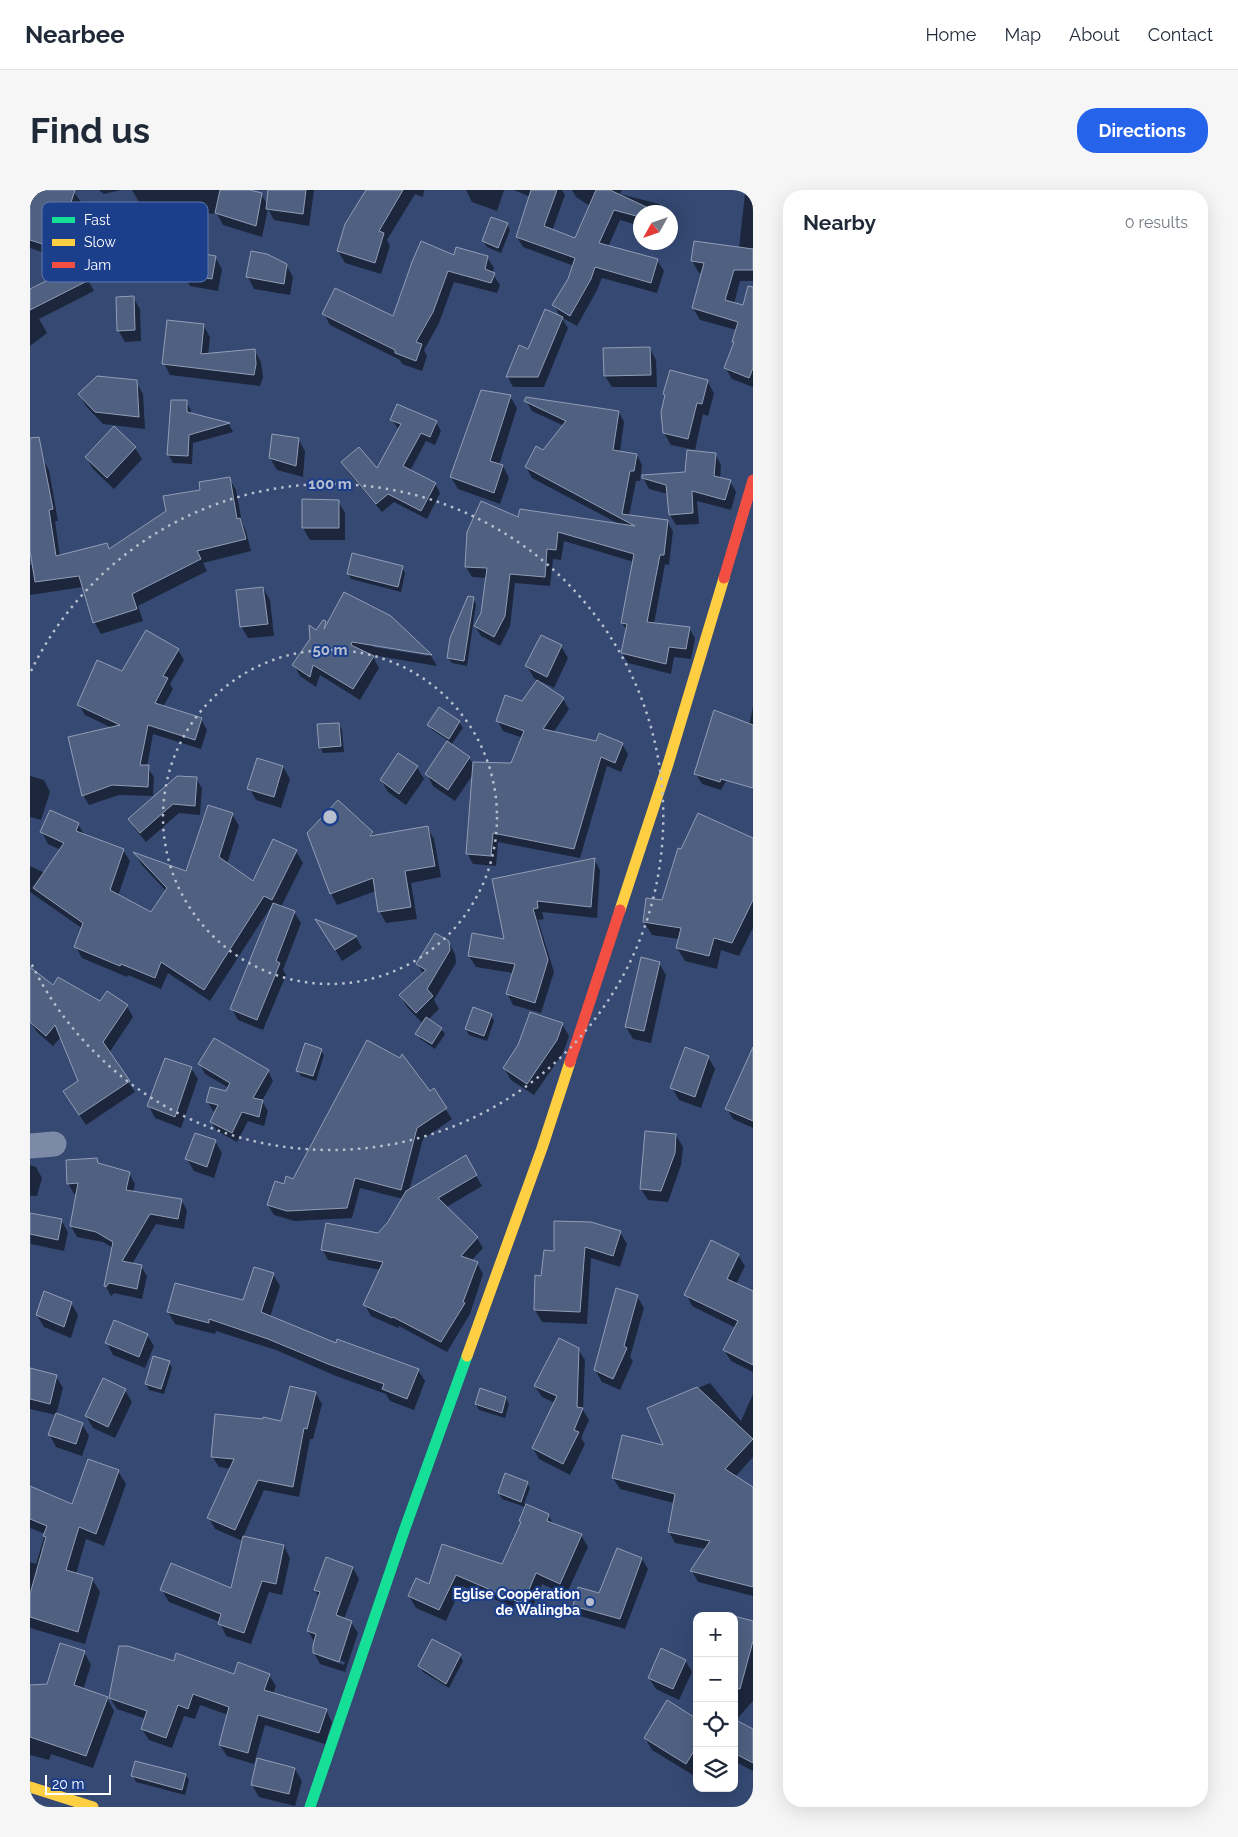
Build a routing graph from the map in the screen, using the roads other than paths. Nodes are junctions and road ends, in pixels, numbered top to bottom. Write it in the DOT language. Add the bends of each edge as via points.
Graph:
graph roads {
  1 [pos="753,480"];
  2 [pos="30,1787"];
  3 [pos="53,1801"];
  4 [pos="93,1807"];
  5 [pos="310,1807"];
  1 -- 5 [label="street" via="668,764 542,1148 404,1530"];
  2 -- 3 [label="street"];
  3 -- 4 [label="street"];
}
